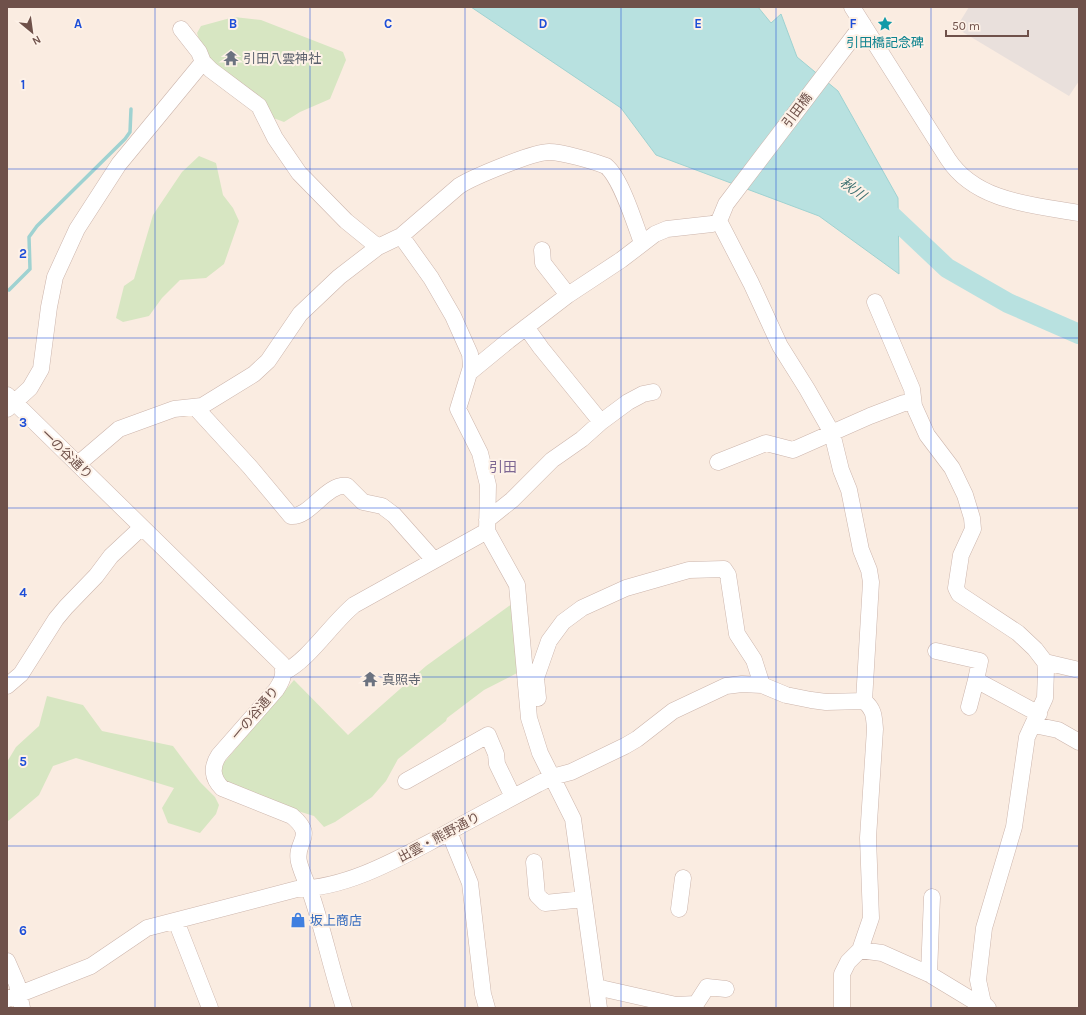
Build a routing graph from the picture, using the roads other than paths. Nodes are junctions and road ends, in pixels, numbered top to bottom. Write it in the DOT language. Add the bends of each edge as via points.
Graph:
graph roads {
  1 [pos="852,7"];
  2 [pos="860,28"];
  3 [pos="181,29"];
  4 [pos="203,62"];
  5 [pos="1079,213"];
  6 [pos="719,221"];
  7 [pos="401,236"];
  8 [pos="642,243"];
  9 [pos="378,247"];
  10 [pos="542,250"];
  11 [pos="568,295"];
  12 [pos="875,302"];
  13 [pos="526,327"];
  14 [pos="469,373"];
  15 [pos="653,392"];
  16 [pos="9,402"];
  17 [pos="914,406"];
  18 [pos="194,407"];
  19 [pos="601,422"];
  20 [pos="832,433"];
  21 [pos="718,462"];
  22 [pos="78,464"];
  23 [pos="487,525"];
  24 [pos="141,528"];
  25 [pos="434,560"];
  26 [pos="936,651"];
  27 [pos="1045,662"];
  28 [pos="1079,670"];
  29 [pos="284,672"];
  30 [pos="976,680"];
  31 [pos="762,685"];
  32 [pos="7,686"];
  33 [pos="864,701"];
  34 [pos="969,707"];
  35 [pos="1037,719"];
  36 [pos="535,736"];
  37 [pos="1079,742"];
  38 [pos="552,777"];
  39 [pos="406,782"];
  40 [pos="513,797"];
  41 [pos="449,832"];
  42 [pos="534,862"];
  43 [pos="683,878"];
  44 [pos="308,889"];
  45 [pos="932,897"];
  46 [pos="584,899"];
  47 [pos="679,909"];
  48 [pos="176,921"];
  49 [pos="860,950"];
  50 [pos="7,961"];
  51 [pos="929,974"];
  52 [pos="596,987"];
  53 [pos="726,989"];
  54 [pos="16,1000"];
  55 [pos="676,1006"];
  56 [pos="986,1006"];
  57 [pos="207,1007"];
  58 [pos="344,1008"];
  59 [pos="487,1008"];
  60 [pos="599,1008"];
  61 [pos="842,1008"];
  1 -- 2 [label="street"];
  2 -- 5 [label="street" via="881,55 963,178 993,194 1027,204"];
  2 -- 6 [label="street, 引田橋" via="738,187 726,204"];
  3 -- 4 [label="street" via="199,52"];
  4 -- 9 [label="street" via="255,102 292,166 346,221"];
  4 -- 16 [label="street" via="119,164 77,229 56,271 41,369 30,388"];
  6 -- 8 [label="street" via="667,229"];
  6 -- 20 [label="street" via="780,346"];
  7 -- 8 [label="street" via="467,181 539,153 550,152 600,164 611,170 619,183"];
  7 -- 9 [label="street"];
  7 -- 14 [label="street" via="431,278 453,316 470,354"];
  8 -- 11 [label="street"];
  9 -- 18 [label="street" via="339,277 300,314 268,361 254,374 202,406"];
  10 -- 11 [label="street" via="543,263"];
  11 -- 13 [label="street"];
  12 -- 17 [label="street" via="912,389"];
  13 -- 14 [label="street"];
  13 -- 19 [label="street"];
  14 -- 23 [label="street" via="458,409 480,453 488,485"];
  15 -- 19 [label="street" via="628,402"];
  16 -- 22 [label="street, 一の谷通り"];
  17 -- 20 [label="street" via="904,403"];
  17 -- 27 [label="street" via="928,435 952,468 965,495 972,518 973,530 961,555 956,588 959,594 1018,633"];
  18 -- 22 [label="street" via="174,409 119,429"];
  18 -- 25 [label="street" via="291,516 302,513 335,488 347,486 363,502 382,506 394,515"];
  19 -- 23 [label="street" via="552,460"];
  20 -- 21 [label="street" via="793,450 766,443"];
  20 -- 33 [label="street" via="849,490 871,582"];
  22 -- 24 [label="street, 一の谷通り"];
  23 -- 25 [label="street"];
  23 -- 36 [label="street" via="517,585 529,718"];
  24 -- 29 [label="street, 一の谷通り" via="278,660"];
  24 -- 32 [label="street" via="111,556 66,607 21,674"];
  25 -- 29 [label="street" via="354,605 295,667"];
  26 -- 30 [label="street" via="980,661"];
  27 -- 28 [label="street"];
  27 -- 35 [label="street" via="1046,690"];
  29 -- 44 [label="street, 一の谷通り" via="276,690 219,755 213,771 216,782 222,788 292,816 301,824 304,832 298,854"];
  30 -- 34 [label="street"];
  30 -- 35 [label="street"];
  31 -- 33 [label="street, 出雲・熊野通り" via="786,695 812,700"];
  31 -- 36 [label="street" via="754,660 737,634 728,576 724,569 689,570 626,588 582,608 562,622 549,641 536,678 539,729"];
  31 -- 38 [label="street, 出雲・熊野通り" via="742,684 714,690 673,711 625,746 571,772"];
  33 -- 49 [label="street" via="872,708 875,729 868,838 871,918"];
  35 -- 37 [label="street"];
  35 -- 56 [label="street" via="1027,737 1014,827 984,928 978,980"];
  36 -- 38 [label="street"];
  38 -- 40 [label="street, 出雲・熊野通り"];
  38 -- 46 [label="street" via="573,818"];
  39 -- 40 [label="street" via="488,735 496,754 497,764"];
  40 -- 41 [label="street, 出雲・熊野通り"];
  41 -- 44 [label="street, 出雲・熊野通り" via="387,864 334,884"];
  41 -- 59 [label="street" via="470,883 483,994"];
  42 -- 46 [label="street" via="537,895 545,903"];
  43 -- 47 [label="street"];
  44 -- 48 [label="street, 出雲・熊野通り" via="297,889"];
  44 -- 58 [label="street, 一の谷通り"];
  45 -- 51 [label="street"];
  46 -- 52 [label="street"];
  48 -- 54 [label="street, 出雲・熊野通り" via="148,928 91,966"];
  48 -- 57 [label="street"];
  49 -- 51 [label="street" via="882,953"];
  49 -- 61 [label="street" via="848,962 842,974"];
  50 -- 54 [label="street"];
  51 -- 56 [label="street"];
  52 -- 55 [label="street"];
  52 -- 60 [label="street"];
  53 -- 55 [label="street" via="707,987 696,1004"];
}
